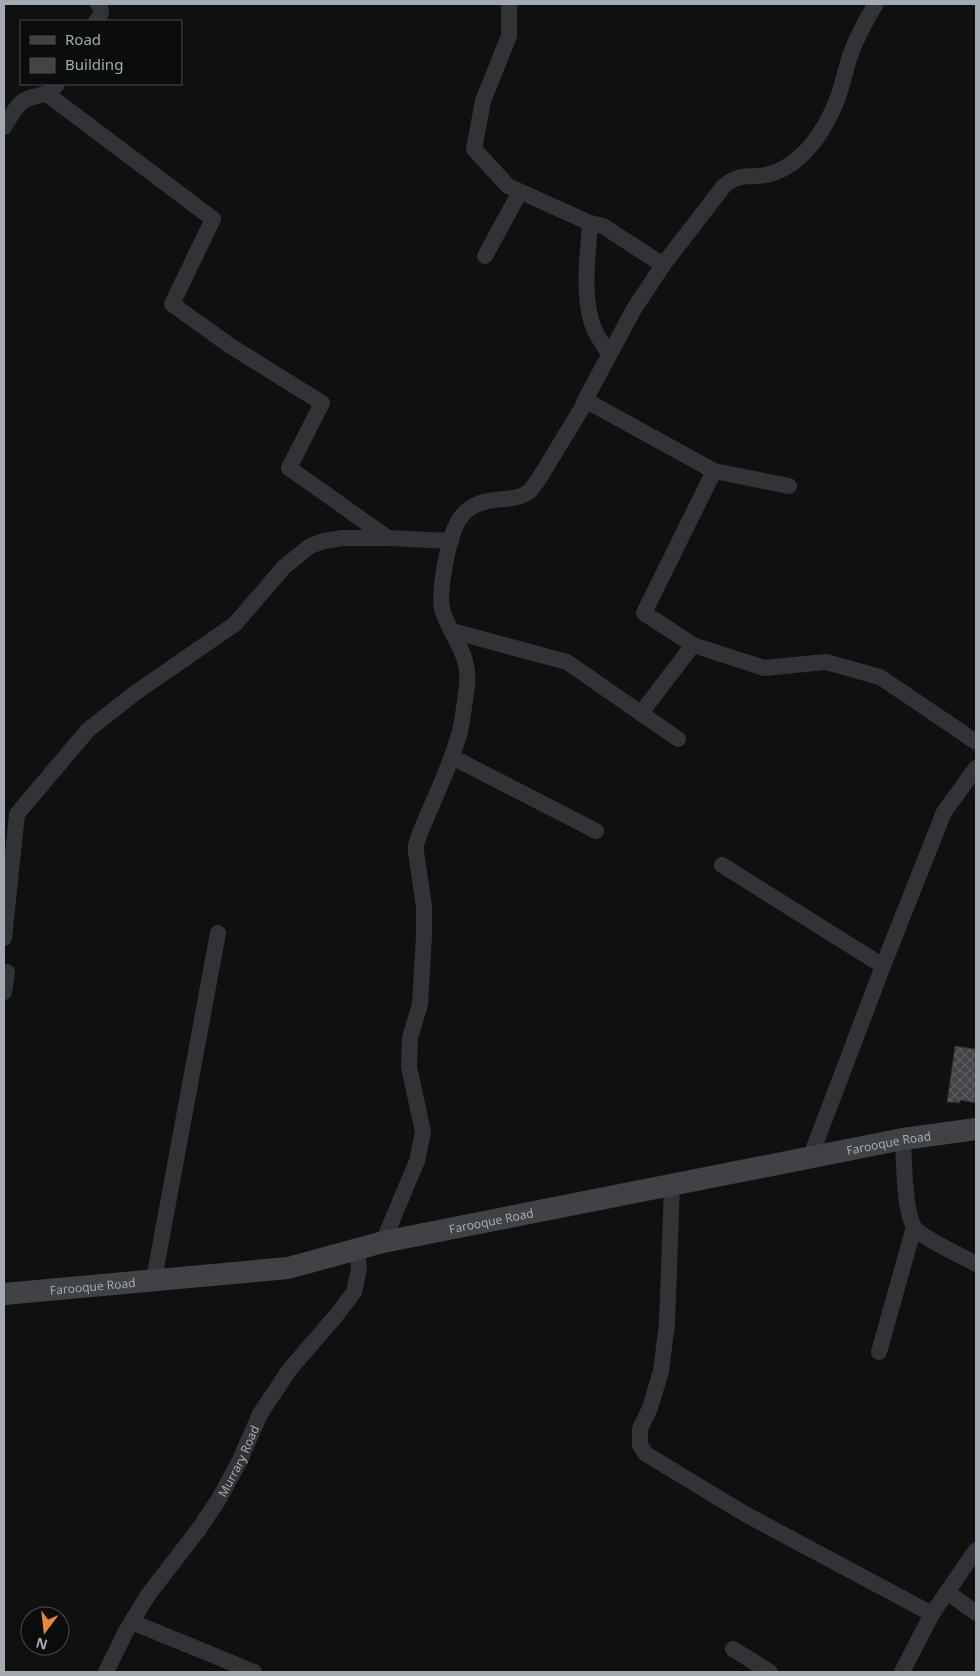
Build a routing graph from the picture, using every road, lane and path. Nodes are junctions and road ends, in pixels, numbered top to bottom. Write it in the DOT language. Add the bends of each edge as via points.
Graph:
graph roads {
  1 [pos="98,4"];
  2 [pos="509,4"];
  3 [pos="876,4"];
  4 [pos="97,20"];
  5 [pos="52,89"];
  6 [pos="4,127"];
  7 [pos="520,192"];
  8 [pos="590,223"];
  9 [pos="484,256"];
  10 [pos="663,265"];
  11 [pos="609,354"];
  12 [pos="584,400"];
  13 [pos="714,471"];
  14 [pos="789,486"];
  15 [pos="388,538"];
  16 [pos="451,541"];
  17 [pos="452,631"];
  18 [pos="693,645"];
  19 [pos="641,713"];
  20 [pos="678,739"];
  21 [pos="976,742"];
  22 [pos="452,757"];
  23 [pos="976,768"];
  24 [pos="10,812"];
  25 [pos="596,831"];
  26 [pos="722,865"];
  27 [pos="218,933"];
  28 [pos="4,938"];
  29 [pos="882,966"];
  30 [pos="8,972"];
  31 [pos="4,992"];
  32 [pos="976,1129"];
  33 [pos="902,1139"];
  34 [pos="810,1158"];
  35 [pos="672,1185"];
  36 [pos="914,1227"];
  37 [pos="383,1242"];
  38 [pos="356,1249"];
  39 [pos="976,1264"];
  40 [pos="154,1279"];
  41 [pos="4,1294"];
  42 [pos="880,1352"];
  43 [pos="976,1550"];
  44 [pos="947,1592"];
  45 [pos="976,1613"];
  46 [pos="932,1614"];
  47 [pos="132,1622"];
  48 [pos="734,1649"];
  49 [pos="106,1672"];
  50 [pos="254,1672"];
  51 [pos="770,1672"];
  52 [pos="902,1672"];
  1 -- 4 [label="street" via="101,13"];
  2 -- 7 [label="street" via="509,36 483,101 474,149 508,186"];
  3 -- 10 [label="street" via="859,33 837,100 806,151 785,169 731,180"];
  5 -- 6 [label="street" via="23,101"];
  5 -- 15 [label="street" via="213,219 172,304 229,345 322,403 289,468"];
  7 -- 8 [label="street"];
  7 -- 9 [label="street"];
  8 -- 10 [label="street" via="603,226"];
  8 -- 11 [label="street" via="589,309 595,330"];
  10 -- 11 [label="street"];
  11 -- 12 [label="street"];
  12 -- 13 [label="street"];
  12 -- 16 [label="street" via="529,491 475,506 460,518"];
  13 -- 14 [label="street"];
  13 -- 18 [label="street" via="644,613"];
  15 -- 16 [label="street"];
  15 -- 24 [label="street" via="342,538 310,546 284,566 236,624 135,693 88,730"];
  16 -- 17 [label="street" via="441,602"];
  17 -- 19 [label="street" via="567,662"];
  17 -- 22 [label="street" via="462,650 467,684 460,731"];
  18 -- 19 [label="street"];
  18 -- 21 [label="street" via="764,668 826,662 880,677"];
  19 -- 20 [label="street"];
  22 -- 25 [label="street"];
  22 -- 37 [label="street" via="416,845 424,907 423,962 420,1004 410,1038 409,1067 424,1132 422,1145"];
  23 -- 29 [label="street" via="944,812"];
  24 -- 28 [label="street"];
  26 -- 29 [label="street"];
  27 -- 40 [label="street"];
  29 -- 34 [label="street"];
  30 -- 31 [label="street"];
  32 -- 33 [label="main road, Farooque Road"];
  33 -- 34 [label="main road, Farooque Road"];
  33 -- 36 [label="street" via="907,1202"];
  34 -- 35 [label="main road, Farooque Road"];
  35 -- 37 [label="main road, Farooque Road"];
  35 -- 46 [label="street" via="667,1324 662,1362 650,1408 640,1429 640,1445 646,1454 745,1514"];
  36 -- 39 [label="street"];
  36 -- 42 [label="street"];
  37 -- 38 [label="main road, Farooque Road"];
  38 -- 40 [label="main road, Farooque Road" via="288,1268"];
  38 -- 47 [label="street, Murrary Road" via="359,1269 354,1292 290,1369 260,1414 219,1499 148,1595"];
  40 -- 41 [label="main road, Farooque Road"];
  43 -- 44 [label="street"];
  44 -- 45 [label="street"];
  44 -- 46 [label="street"];
  46 -- 52 [label="street"];
  47 -- 49 [label="street, Murrary Road"];
  47 -- 50 [label="street"];
  48 -- 51 [label="street"];
}
